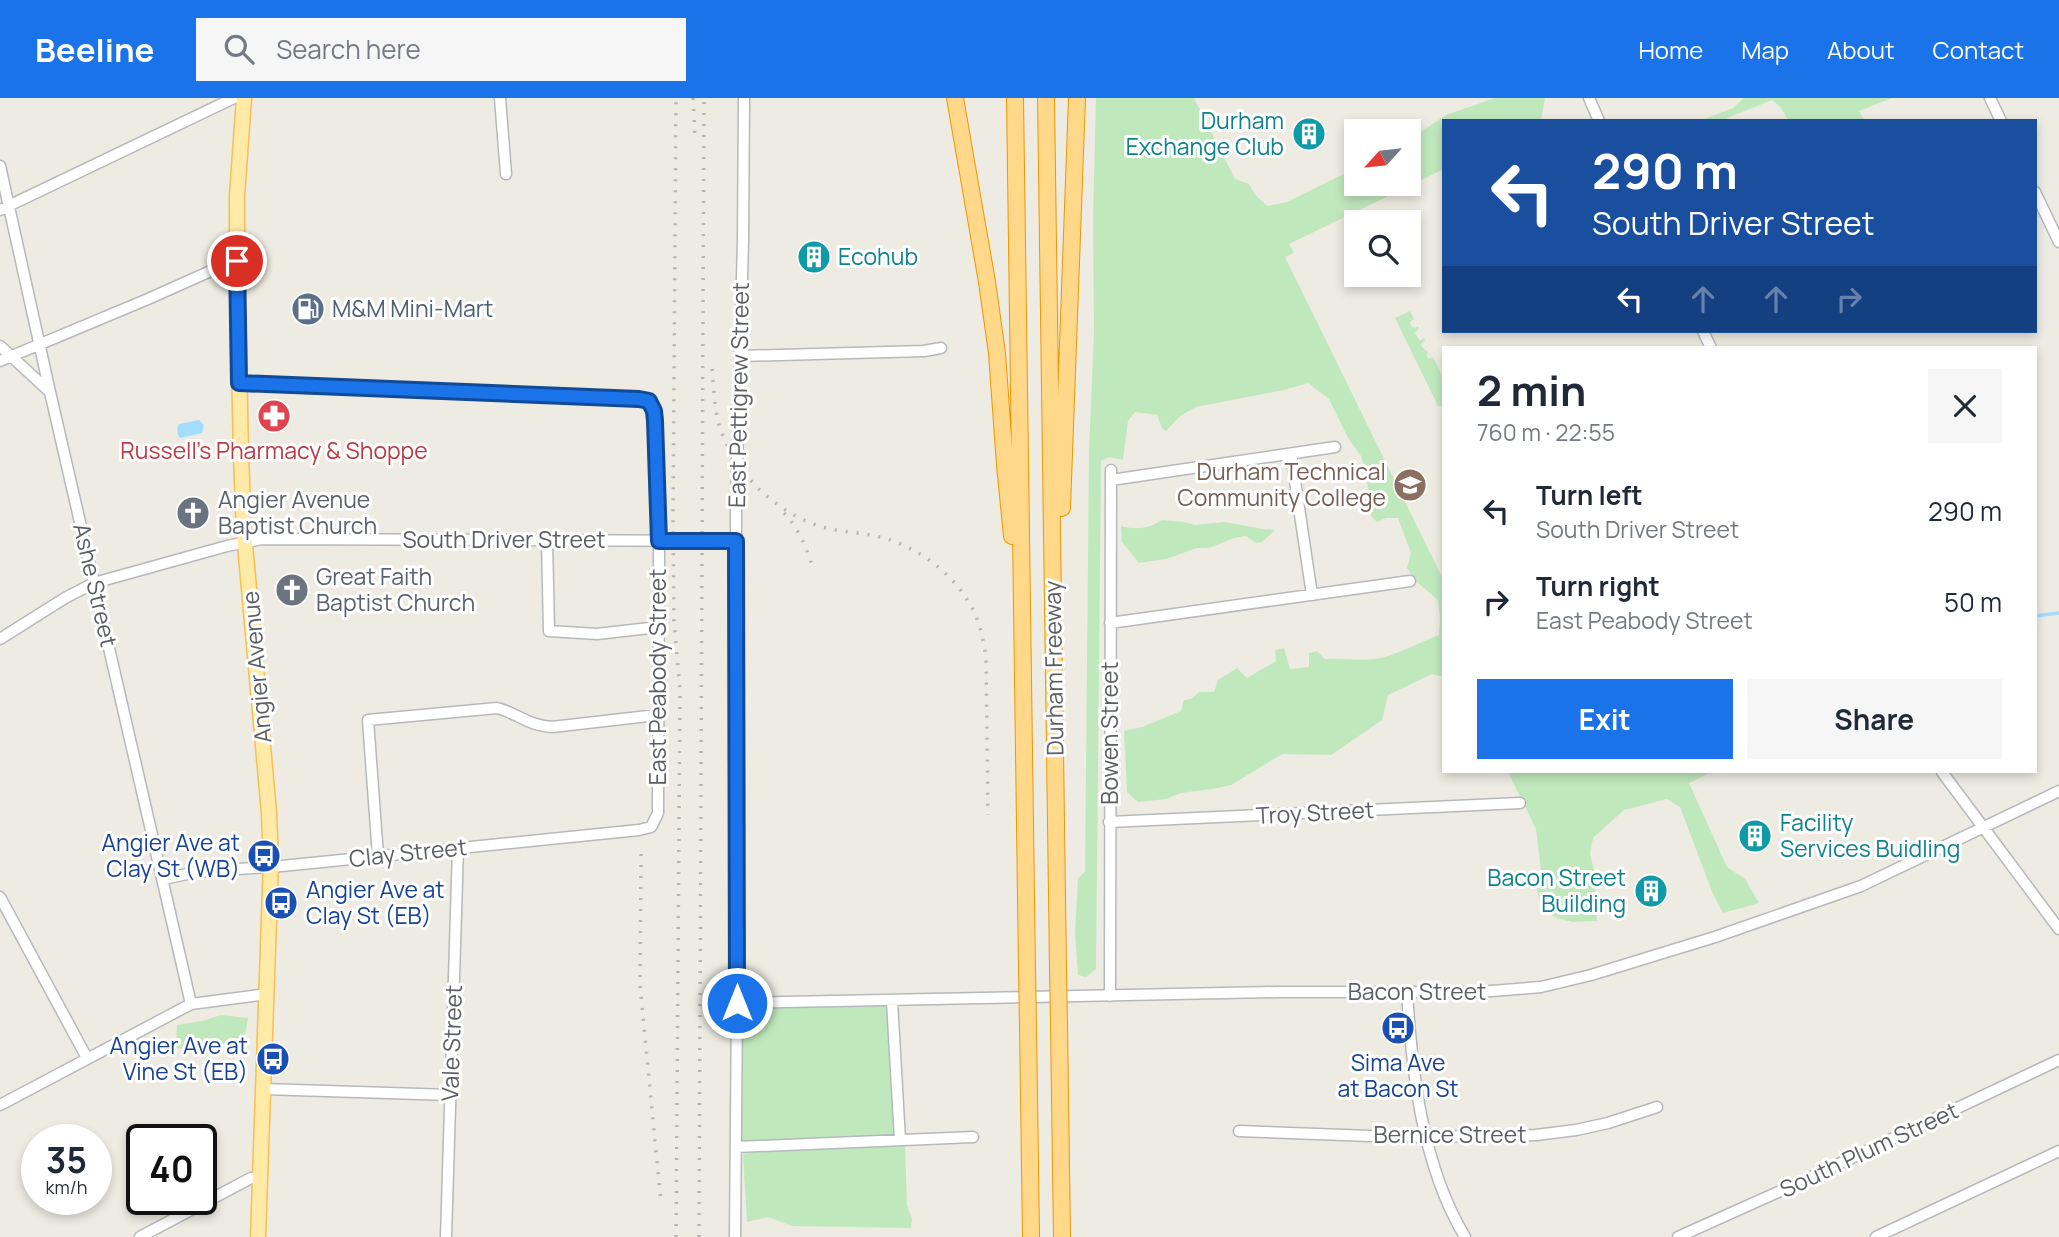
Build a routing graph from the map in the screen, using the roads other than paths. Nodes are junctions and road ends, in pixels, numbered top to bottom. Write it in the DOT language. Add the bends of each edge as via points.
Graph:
graph roads {
  1 [pos="234,98"];
  2 [pos="244,98"];
  3 [pos="500,98"];
  4 [pos="744,98"];
  5 [pos="952,98"];
  6 [pos="1015,98"];
  7 [pos="1046,98"];
  8 [pos="1077,98"];
  9 [pos="1589,98"];
  10 [pos="1990,98"];
  11 [pos="1598,119"];
  12 [pos="2000,119"];
  13 [pos="0,166"];
  14 [pos="506,174"];
  15 [pos="2037,195"];
  16 [pos="5,208"];
  17 [pos="2059,242"];
  18 [pos="237,268"];
  19 [pos="40,345"];
  20 [pos="0,346"];
  21 [pos="942,348"];
  22 [pos="11,356"];
  23 [pos="739,356"];
  24 [pos="0,360"];
  25 [pos="239,383"];
  26 [pos="50,392"];
  27 [pos="1335,447"];
  28 [pos="1291,454"];
  29 [pos="547,540"];
  30 [pos="659,541"];
  31 [pos="736,541"];
  32 [pos="245,542"];
  33 [pos="1410,581"];
  34 [pos="94,583"];
  35 [pos="1312,595"];
  36 [pos="1110,624"];
  37 [pos="658,627"];
  38 [pos="0,639"];
  39 [pos="1023,640"];
  40 [pos="1054,671"];
  41 [pos="657,715"];
  42 [pos="1943,773"];
  43 [pos="2059,791"];
  44 [pos="1520,803"];
  45 [pos="1109,822"];
  46 [pos="652,827"];
  47 [pos="1983,828"];
  48 [pos="458,848"];
  49 [pos="378,856"];
  50 [pos="271,867"];
  51 [pos="164,880"];
  52 [pos="0,897"];
  53 [pos="2059,929"];
  54 [pos="1407,992"];
  55 [pos="267,994"];
  56 [pos="1110,996"];
  57 [pos="892,1001"];
  58 [pos="737,1003"];
  59 [pos="191,1004"];
  60 [pos="87,1058"];
  61 [pos="2059,1060"];
  62 [pos="263,1089"];
  63 [pos="451,1095"];
  64 [pos="0,1105"];
  65 [pos="1657,1107"];
  66 [pos="1238,1131"];
  67 [pos="973,1137"];
  68 [pos="1426,1137"];
  69 [pos="900,1140"];
  70 [pos="736,1147"];
  71 [pos="2059,1151"];
  72 [pos="260,1177"];
  73 [pos="140,1237"];
  74 [pos="258,1237"];
  75 [pos="446,1237"];
  76 [pos="735,1237"];
  77 [pos="1031,1237"];
  78 [pos="1062,1237"];
  79 [pos="1465,1237"];
  80 [pos="1678,1237"];
  81 [pos="1876,1237"];
  1 -- 16 [label="street"];
  2 -- 18 [label="main road, Angier Avenue"];
  3 -- 14 [label="street"];
  4 -- 23 [label="street, East Pettigrew Street"];
  5 -- 39 [label="highway" via="997,353"];
  6 -- 39 [label="highway, Durham Freeway"];
  7 -- 40 [label="highway, Durham Freeway"];
  8 -- 40 [label="highway"];
  9 -- 11 [label="street"];
  10 -- 12 [label="street"];
  13 -- 16 [label="street, Ashe Street"];
  15 -- 17 [label="street"];
  16 -- 19 [label="street, Ashe Street"];
  18 -- 19 [label="street" via="222,265"];
  18 -- 25 [label="main road, Angier Avenue"];
  19 -- 22 [label="street"];
  19 -- 26 [label="street, Ashe Street"];
  20 -- 22 [label="street"];
  21 -- 23 [label="street"];
  22 -- 24 [label="street"];
  22 -- 26 [label="street"];
  23 -- 31 [label="street, East Pettigrew Street"];
  25 -- 30 [label="street, East Peabody Street" via="649,401 655,421"];
  25 -- 32 [label="main road, Angier Avenue"];
  26 -- 34 [label="street, Ashe Street"];
  27 -- 28 [label="street"];
  28 -- 35 [label="street"];
  28 -- 36 [label="street, Bowen Street" via="1111,475"];
  29 -- 30 [label="street, South Driver Street"];
  29 -- 32 [label="street, South Driver Street"];
  29 -- 37 [label="street" via="549,631 597,634"];
  30 -- 31 [label="street, South Driver Street"];
  30 -- 37 [label="street, East Peabody Street"];
  31 -- 58 [label="street, East Pettigrew Street"];
  32 -- 34 [label="street, South Driver Street"];
  32 -- 50 [label="main road, Angier Avenue"];
  33 -- 35 [label="street"];
  34 -- 38 [label="street, South Driver Street"];
  34 -- 51 [label="street, Ashe Street"];
  35 -- 36 [label="street"];
  36 -- 45 [label="street, Bowen Street"];
  37 -- 41 [label="street, East Peabody Street"];
  39 -- 77 [label="highway, Durham Freeway, bridge"];
  40 -- 78 [label="highway, Durham Freeway, bridge"];
  41 -- 46 [label="street, East Peabody Street" via="658,813"];
  41 -- 49 [label="street" via="552,727 528,723 497,708 368,720"];
  42 -- 47 [label="street"];
  43 -- 47 [label="street, Bacon Street"];
  44 -- 45 [label="street, Troy Street"];
  45 -- 56 [label="street, Bowen Street"];
  46 -- 48 [label="street, Clay Street"];
  47 -- 53 [label="street"];
  47 -- 54 [label="street, Bacon Street" via="1836,895 1591,975 1503,991"];
  48 -- 49 [label="street, Clay Street"];
  48 -- 63 [label="street, Vale Street"];
  49 -- 50 [label="street, Clay Street"];
  50 -- 51 [label="street, Clay Street" via="196,872"];
  50 -- 55 [label="main road, Angier Avenue"];
  51 -- 59 [label="street, Ashe Street"];
  52 -- 60 [label="street"];
  54 -- 56 [label="street, Bacon Street"];
  54 -- 68 [label="street" via="1413,1076"];
  55 -- 59 [label="street"];
  55 -- 62 [label="main road, Angier Avenue"];
  56 -- 57 [label="street, Bacon Street"];
  57 -- 58 [label="street, Bacon Street"];
  57 -- 69 [label="street"];
  58 -- 70 [label="street, East Pettigrew Street"];
  59 -- 60 [label="street"];
  60 -- 64 [label="street"];
  61 -- 80 [label="street, South Plum Street"];
  62 -- 63 [label="street"];
  62 -- 72 [label="main road, Angier Avenue"];
  63 -- 75 [label="street, Vale Street"];
  65 -- 68 [label="street, Bernice Street" via="1559,1133"];
  66 -- 68 [label="street, Bernice Street"];
  67 -- 69 [label="street"];
  68 -- 79 [label="street"];
  69 -- 70 [label="street"];
  70 -- 76 [label="street, East Pettigrew Street"];
  71 -- 81 [label="street"];
  72 -- 73 [label="street"];
  72 -- 74 [label="main road, Angier Avenue"];
}
